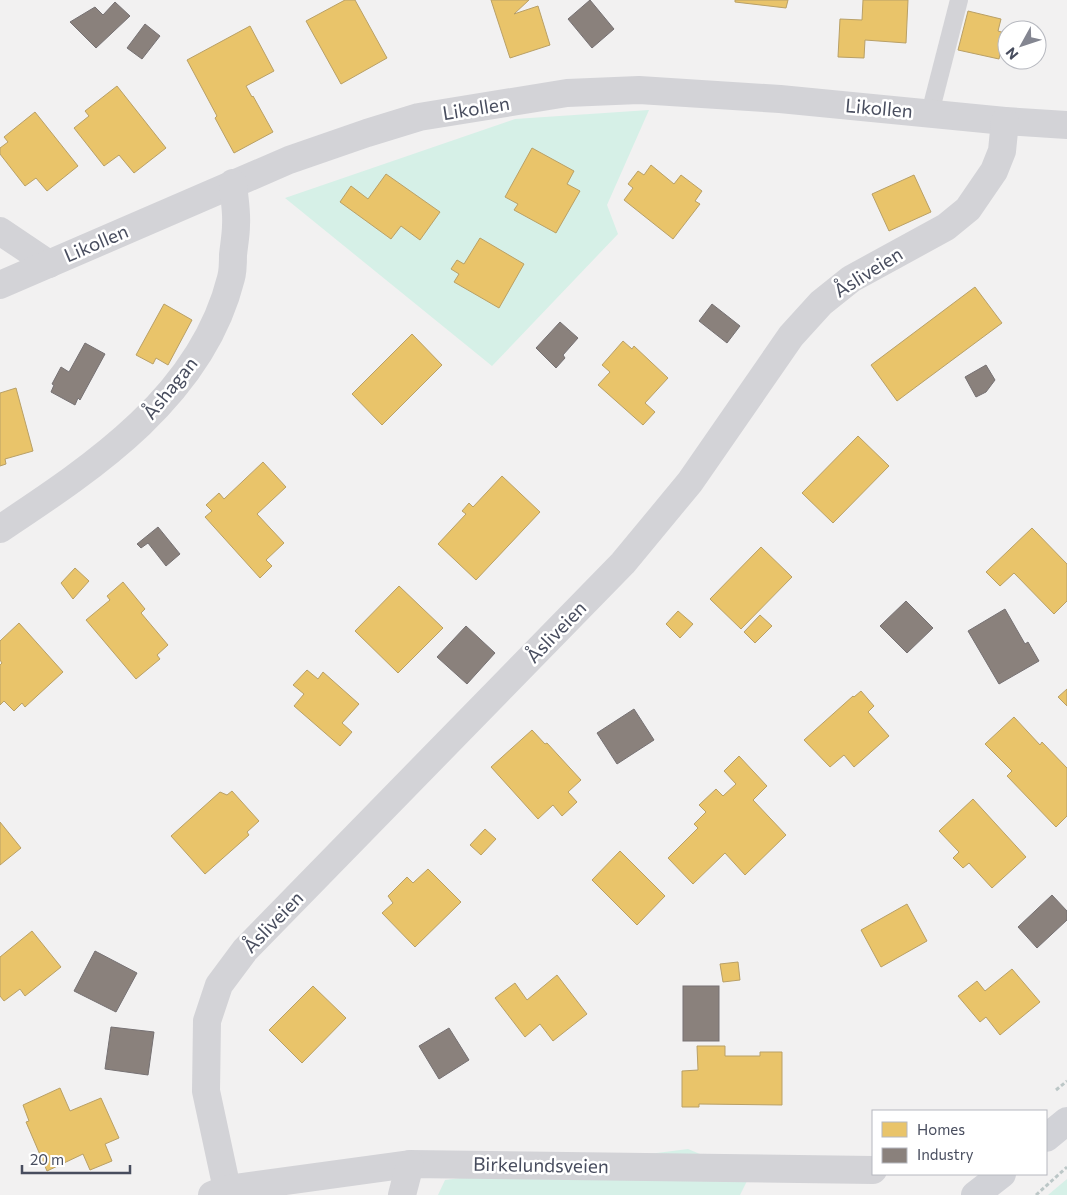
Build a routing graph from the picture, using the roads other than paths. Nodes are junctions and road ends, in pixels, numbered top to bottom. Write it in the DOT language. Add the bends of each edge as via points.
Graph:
graph roads {
  1 [pos="960,0"];
  2 [pos="930,113"];
  3 [pos="1005,121"];
  4 [pos="1067,125"];
  5 [pos="233,183"];
  6 [pos="0,231"];
  7 [pos="49,264"];
  8 [pos="0,285"];
  9 [pos="0,529"];
  10 [pos="1067,1121"];
  11 [pos="1047,1137"];
  12 [pos="410,1164"];
  13 [pos="872,1170"];
  14 [pos="1001,1175"];
  15 [pos="220,1192"];
  16 [pos="402,1195"];
  17 [pos="975,1195"];
  1 -- 2 [label="lane, Likollen"];
  2 -- 3 [label="street, Likollen"];
  2 -- 5 [label="street, Likollen" via="639,90 567,93 419,117 289,160"];
  3 -- 4 [label="street, Likollen"];
  3 -- 15 [label="street, Åsliveien" via="1002,151 994,171 968,209 946,227 851,279 821,303 791,336 690,482 623,563 245,950 220,985 207,1021 206,1091"];
  5 -- 7 [label="street, Likollen"];
  5 -- 9 [label="street, Åshagan" via="236,224 231,277 215,325 190,368 115,448"];
  6 -- 7 [label="street, Likollen"];
  7 -- 8 [label="street, Likollen"];
  10 -- 11 [label="main road"];
  12 -- 13 [label="street, Birkelundsveien"];
  12 -- 15 [label="street, Birkelundsveien"];
  12 -- 16 [label="street"];
  14 -- 17 [label="main road"];
}
